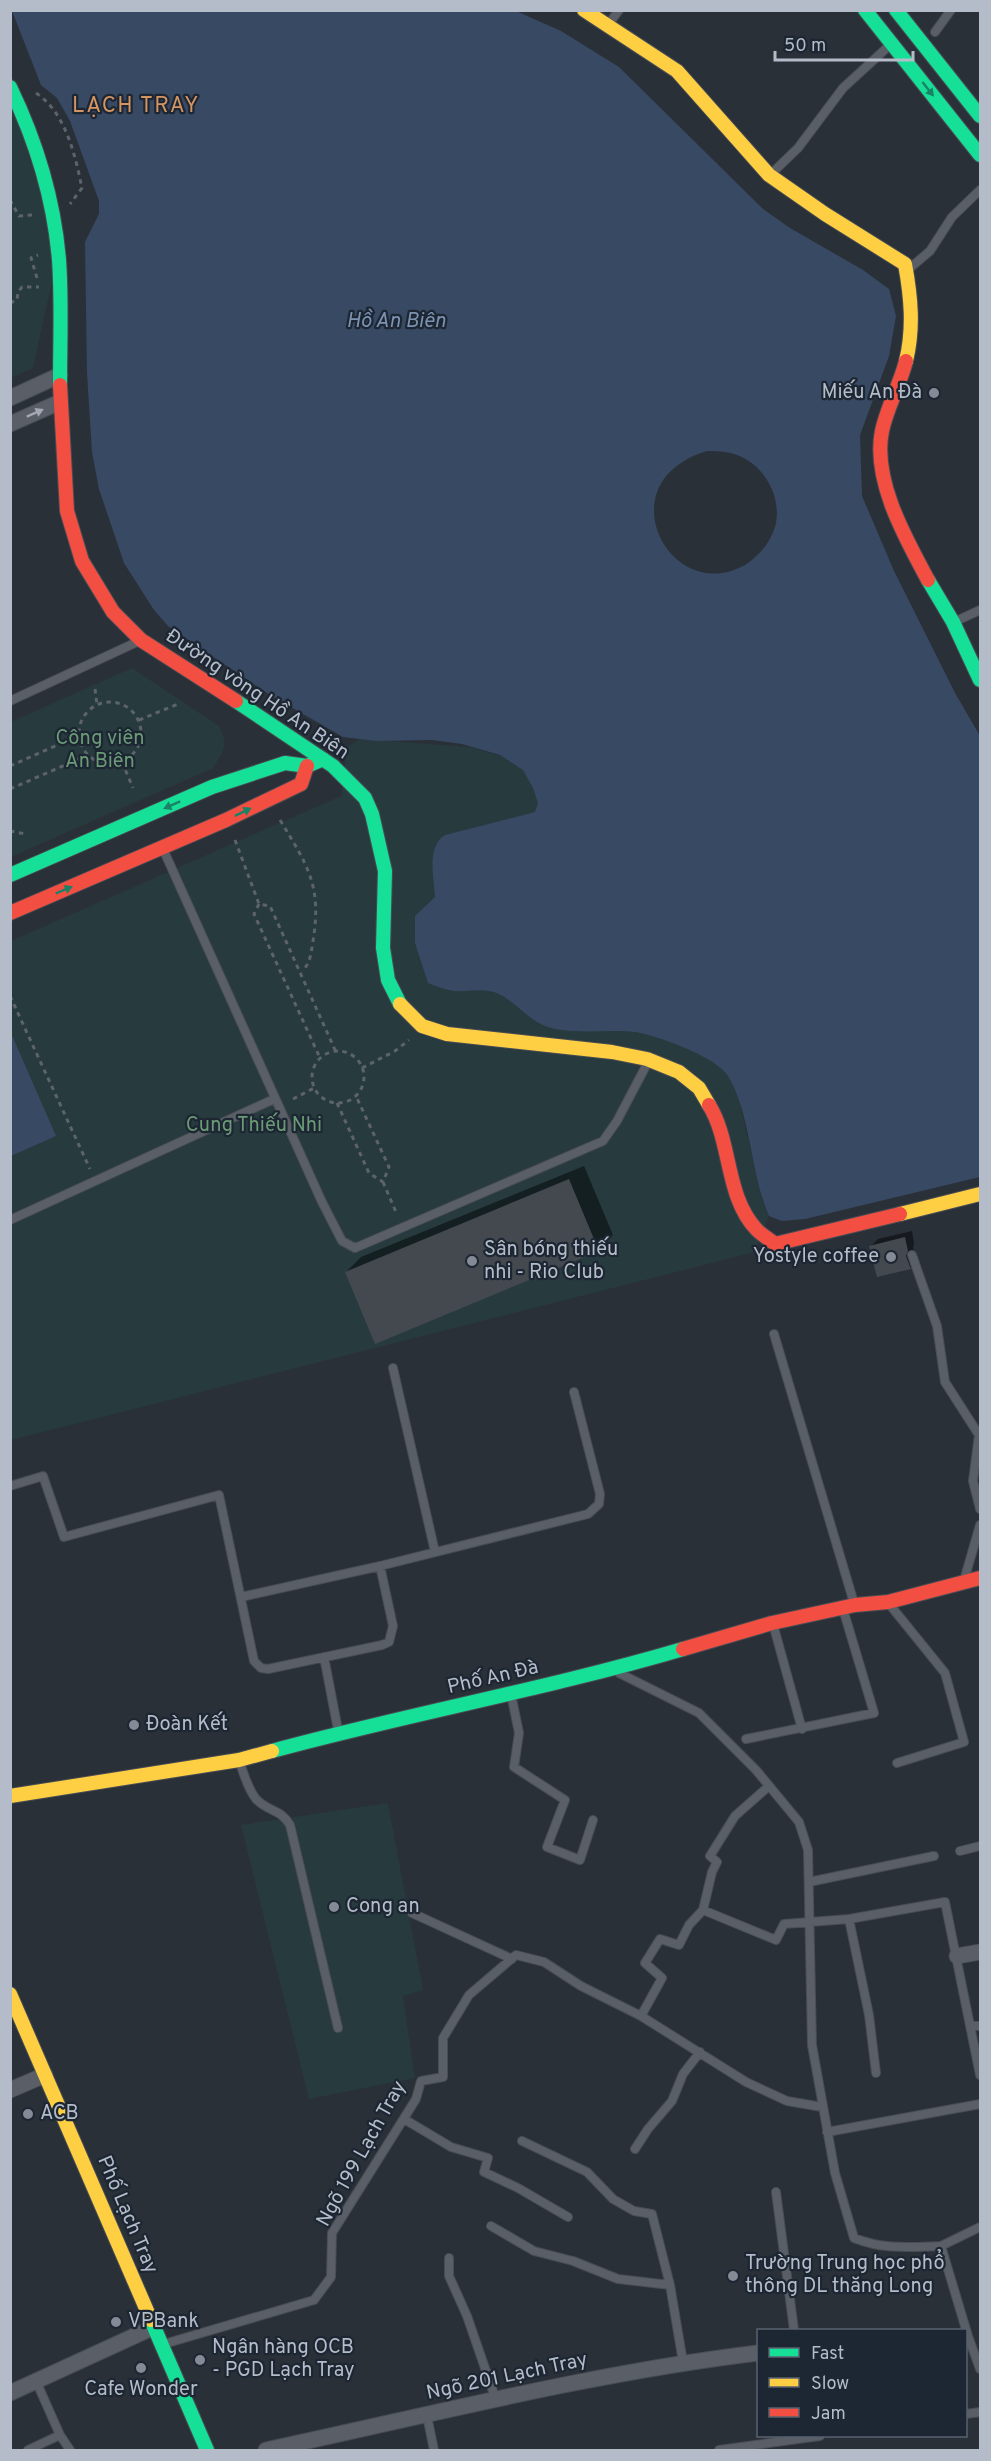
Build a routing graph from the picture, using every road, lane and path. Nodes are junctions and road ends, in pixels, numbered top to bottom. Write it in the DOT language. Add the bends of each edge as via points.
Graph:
graph roads {
  1 [pos="584,10"];
  2 [pos="619,10"];
  3 [pos="866,10"];
  4 [pos="896,10"];
  5 [pos="951,10"];
  6 [pos="607,26"];
  7 [pos="935,32"];
  8 [pos="892,43"];
  9 [pos="10,87"];
  10 [pos="34,92"];
  11 [pos="981,116"];
  12 [pos="981,155"];
  13 [pos="770,175"];
  14 [pos="981,190"];
  15 [pos="10,200"];
  16 [pos="67,207"];
  17 [pos="38,218"];
  18 [pos="39,255"];
  19 [pos="906,270"];
  20 [pos="10,303"];
  21 [pos="60,375"];
  22 [pos="10,398"];
  23 [pos="60,402"];
  24 [pos="10,424"];
  25 [pos="981,610"];
  26 [pos="953,623"];
  27 [pos="141,640"];
  28 [pos="981,680"];
  29 [pos="95,689"];
  30 [pos="10,701"];
  31 [pos="178,704"];
  32 [pos="97,705"];
  33 [pos="139,720"];
  34 [pos="80,735"];
  35 [pos="88,755"];
  36 [pos="323,759"];
  37 [pos="122,762"];
  38 [pos="10,766"];
  39 [pos="307,766"];
  40 [pos="133,788"];
  41 [pos="10,789"];
  42 [pos="280,820"];
  43 [pos="10,831"];
  44 [pos="26,834"];
  45 [pos="235,840"];
  46 [pos="162,847"];
  47 [pos="10,875"];
  48 [pos="259,904"];
  49 [pos="10,913"];
  50 [pos="301,971"];
  51 [pos="10,996"];
  52 [pos="413,1038"];
  53 [pos="336,1052"];
  54 [pos="320,1058"];
  55 [pos="650,1060"];
  56 [pos="362,1068"];
  57 [pos="314,1088"];
  58 [pos="356,1096"];
  59 [pos="274,1099"];
  60 [pos="293,1100"];
  61 [pos="337,1103"];
  62 [pos="90,1169"];
  63 [pos="383,1182"];
  64 [pos="981,1194"];
  65 [pos="396,1212"];
  66 [pos="10,1220"];
  67 [pos="912,1255"];
  68 [pos="774,1334"];
  69 [pos="393,1368"];
  70 [pos="574,1392"];
  71 [pos="10,1486"];
  72 [pos="981,1509"];
  73 [pos="981,1525"];
  74 [pos="435,1552"];
  75 [pos="380,1566"];
  76 [pos="981,1578"];
  77 [pos="964,1581"];
  78 [pos="241,1597"];
  79 [pos="888,1602"];
  80 [pos="849,1607"];
  81 [pos="772,1623"];
  82 [pos="324,1658"];
  83 [pos="612,1670"];
  84 [pos="511,1694"];
  85 [pos="802,1729"];
  86 [pos="339,1732"];
  87 [pos="746,1739"];
  88 [pos="239,1760"];
  89 [pos="897,1763"];
  90 [pos="769,1786"];
  91 [pos="10,1796"];
  92 [pos="593,1821"];
  93 [pos="981,1846"];
  94 [pos="960,1851"];
  95 [pos="934,1857"];
  96 [pos="809,1882"];
  97 [pos="703,1910"];
  98 [pos="412,1913"];
  99 [pos="849,1919"];
  100 [pos="811,1923"];
  101 [pos="981,1952"];
  102 [pos="957,1956"];
  103 [pos="512,1959"];
  104 [pos="10,1994"];
  105 [pos="641,2016"];
  106 [pos="972,2026"];
  107 [pos="981,2026"];
  108 [pos="338,2028"];
  109 [pos="700,2052"];
  110 [pos="979,2063"];
  111 [pos="876,2073"];
  112 [pos="45,2075"];
  113 [pos="981,2075"];
  114 [pos="10,2090"];
  115 [pos="981,2104"];
  116 [pos="822,2107"];
  117 [pos="404,2119"];
  118 [pos="827,2132"];
  119 [pos="522,2141"];
  120 [pos="635,2149"];
  121 [pos="776,2192"];
  122 [pos="568,2217"];
  123 [pos="491,2226"];
  124 [pos="981,2227"];
  125 [pos="941,2246"];
  126 [pos="449,2258"];
  127 [pos="670,2285"];
  128 [pos="154,2326"];
  129 [pos="794,2329"];
  130 [pos="966,2329"];
  131 [pos="967,2333"];
  132 [pos="163,2345"];
  133 [pos="757,2353"];
  134 [pos="683,2362"];
  135 [pos="981,2369"];
  136 [pos="36,2381"];
  137 [pos="10,2393"];
  138 [pos="496,2400"];
  139 [pos="427,2416"];
  140 [pos="60,2435"];
  141 [pos="813,2437"];
  142 [pos="28,2451"];
  143 [pos="70,2451"];
  144 [pos="207,2451"];
  145 [pos="266,2451"];
  146 [pos="434,2451"];
  147 [pos="718,2451"];
  1 -- 6 [label="street"];
  2 -- 6 [label="lane"];
  3 -- 8 [label="street"];
  4 -- 11 [label="street"];
  5 -- 7 [label="lane"];
  6 -- 13 [label="street" via="676,71"];
  8 -- 12 [label="street, one-way"];
  8 -- 13 [label="lane" via="843,88 798,148"];
  9 -- 21 [label="street, Đường vòng Hồ An Biên" via="45,177 52,212 59,260"];
  10 -- 16 [label="path" via="55,109 77,165 82,188"];
  13 -- 19 [label="street" via="905,264"];
  14 -- 19 [label="lane" via="952,217 930,251"];
  15 -- 17 [label="path" via="19,216 29,214"];
  18 -- 20 [label="path" via="31,258 40,287 22,287 17,300"];
  19 -- 26 [label="street" via="913,304 912,344 881,434 881,468 890,499 923,573"];
  21 -- 22 [label="street"];
  21 -- 23 [label="street, Đường vòng Hồ An Biên"];
  24 -- 23 [label="street, one-way"];
  23 -- 27 [label="street, Đường vòng Hồ An Biên" via="67,511 82,561 113,612"];
  25 -- 26 [label="lane"];
  26 -- 28 [label="street"];
  27 -- 30 [label="lane"];
  27 -- 36 [label="street, Đường vòng Hồ An Biên"];
  29 -- 32 [label="path"];
  31 -- 33 [label="path"];
  32 -- 33 [label="path" via="126,705"];
  32 -- 34 [label="path" via="82,719"];
  33 -- 37 [label="path" via="141,740"];
  34 -- 35 [label="path"];
  34 -- 38 [label="path"];
  35 -- 37 [label="path" via="101,762"];
  35 -- 41 [label="path"];
  36 -- 39 [label="street"];
  36 -- 55 [label="street, Đường vòng Hồ An Biên" via="365,798 372,814 385,871 383,948 388,980 402,1008 422,1026 447,1034"];
  37 -- 40 [label="path"];
  46 -- 39 [label="street, one-way" via="301,784"];
  39 -- 47 [label="street, one-way" via="285,764 212,787"];
  42 -- 50 [label="path" via="314,882 316,924 311,955"];
  43 -- 44 [label="path"];
  45 -- 48 [label="path"];
  49 -- 46 [label="street, one-way"];
  46 -- 59 [label="lane"];
  48 -- 50 [label="path" via="270,906"];
  48 -- 54 [label="path" via="254,914"];
  50 -- 53 [label="path"];
  51 -- 62 [label="path"];
  52 -- 56 [label="path"];
  53 -- 54 [label="path"];
  53 -- 56 [label="path" via="353,1056"];
  54 -- 57 [label="path" via="312,1072"];
  55 -- 59 [label="lane" via="603,1141 355,1248 342,1241"];
  55 -- 64 [label="street, Đường vòng Hồ An Biên" via="693,1082 712,1106 747,1220 761,1238 775,1245"];
  56 -- 58 [label="path" via="364,1080"];
  57 -- 60 [label="path"];
  57 -- 61 [label="path" via="325,1100"];
  58 -- 61 [label="path"];
  58 -- 63 [label="path" via="389,1167"];
  59 -- 66 [label="lane"];
  61 -- 63 [label="path" via="369,1173"];
  63 -- 65 [label="path"];
  67 -- 72 [label="lane" via="937,1326 945,1382 979,1435 973,1481"];
  68 -- 80 [label="lane"];
  69 -- 74 [label="lane"];
  70 -- 74 [label="lane" via="600,1494 595,1509 588,1514"];
  71 -- 78 [label="lane" via="43,1476 64,1537 219,1495"];
  73 -- 77 [label="lane"];
  74 -- 75 [label="lane"];
  75 -- 78 [label="lane"];
  75 -- 82 [label="lane" via="393,1626 389,1642"];
  76 -- 77 [label="street, Phố An Đà"];
  77 -- 79 [label="street, Phố An Đà"];
  78 -- 82 [label="lane" via="256,1665 268,1669"];
  79 -- 80 [label="street, Phố An Đà"];
  79 -- 89 [label="lane" via="945,1673 964,1742"];
  80 -- 81 [label="street, Phố An Đà"];
  80 -- 85 [label="lane" via="874,1713"];
  81 -- 83 [label="street, Phố An Đà"];
  81 -- 85 [label="lane"];
  82 -- 86 [label="lane"];
  83 -- 84 [label="street, Phố An Đà"];
  83 -- 90 [label="lane" via="699,1713"];
  84 -- 86 [label="street, Phố An Đà"];
  84 -- 92 [label="lane" via="519,1734 514,1767 565,1800 547,1847 579,1860"];
  85 -- 87 [label="lane"];
  86 -- 88 [label="street, Phố An Đà"];
  88 -- 91 [label="street, Phố An Đà"];
  88 -- 108 [label="lane" via="257,1800 285,1815 290,1825"];
  90 -- 96 [label="lane" via="799,1822 808,1850"];
  90 -- 97 [label="lane" via="735,1816 710,1857 717,1862"];
  93 -- 94 [label="lane"];
  95 -- 96 [label="lane"];
  96 -- 100 [label="lane"];
  97 -- 100 [label="lane" via="776,1940 784,1924"];
  97 -- 105 [label="lane" via="689,1924 679,1945 660,1939 645,1963 662,1978"];
  98 -- 103 [label="lane"];
  99 -- 100 [label="lane"];
  99 -- 102 [label="lane" via="945,1902"];
  99 -- 111 [label="lane" via="869,2015"];
  100 -- 116 [label="lane" via="812,2045"];
  101 -- 102 [label="street"];
  102 -- 106 [label="lane"];
  103 -- 105 [label="lane" via="516,1955 544,1962"];
  103 -- 117 [label="lane, Ngõ 199 Lạch Tray" via="469,1995 443,2038 443,2077 421,2080 416,2099"];
  104 -- 112 [label="street, Phố Lạch Tray"];
  105 -- 109 [label="lane"];
  106 -- 107 [label="lane"];
  106 -- 110 [label="lane"];
  109 -- 116 [label="lane" via="746,2082 787,2101"];
  109 -- 120 [label="lane" via="682,2074 672,2101"];
  110 -- 113 [label="lane"];
  112 -- 114 [label="street"];
  112 -- 128 [label="street, Phố Lạch Tray"];
  115 -- 118 [label="lane"];
  116 -- 118 [label="lane"];
  117 -- 122 [label="lane" via="451,2147 488,2158 484,2172"];
  117 -- 132 [label="lane, Ngõ 199 Lạch Tray" via="332,2233 331,2277 314,2300"];
  118 -- 125 [label="lane" via="854,2238 873,2246"];
  119 -- 127 [label="lane" via="587,2172 613,2199 634,2211 652,2214"];
  121 -- 129 [label="lane"];
  123 -- 127 [label="lane" via="534,2251 618,2279"];
  124 -- 125 [label="lane"];
  125 -- 130 [label="lane"];
  126 -- 138 [label="lane" via="449,2276"];
  127 -- 134 [label="lane"];
  128 -- 132 [label="street, Phố Lạch Tray"];
  128 -- 136 [label="street"];
  131 -- 135 [label="lane"];
  132 -- 144 [label="street, Phố Lạch Tray"];
  133 -- 134 [label="street, Ngõ 201 Lạch Tray"];
  134 -- 138 [label="street, Ngõ 201 Lạch Tray"];
  136 -- 137 [label="street"];
  136 -- 140 [label="lane"];
  138 -- 139 [label="street, Ngõ 201 Lạch Tray"];
  139 -- 145 [label="street, Ngõ 201 Lạch Tray"];
  139 -- 146 [label="lane"];
  140 -- 142 [label="lane"];
  140 -- 143 [label="lane"];
  141 -- 147 [label="lane"];
}
